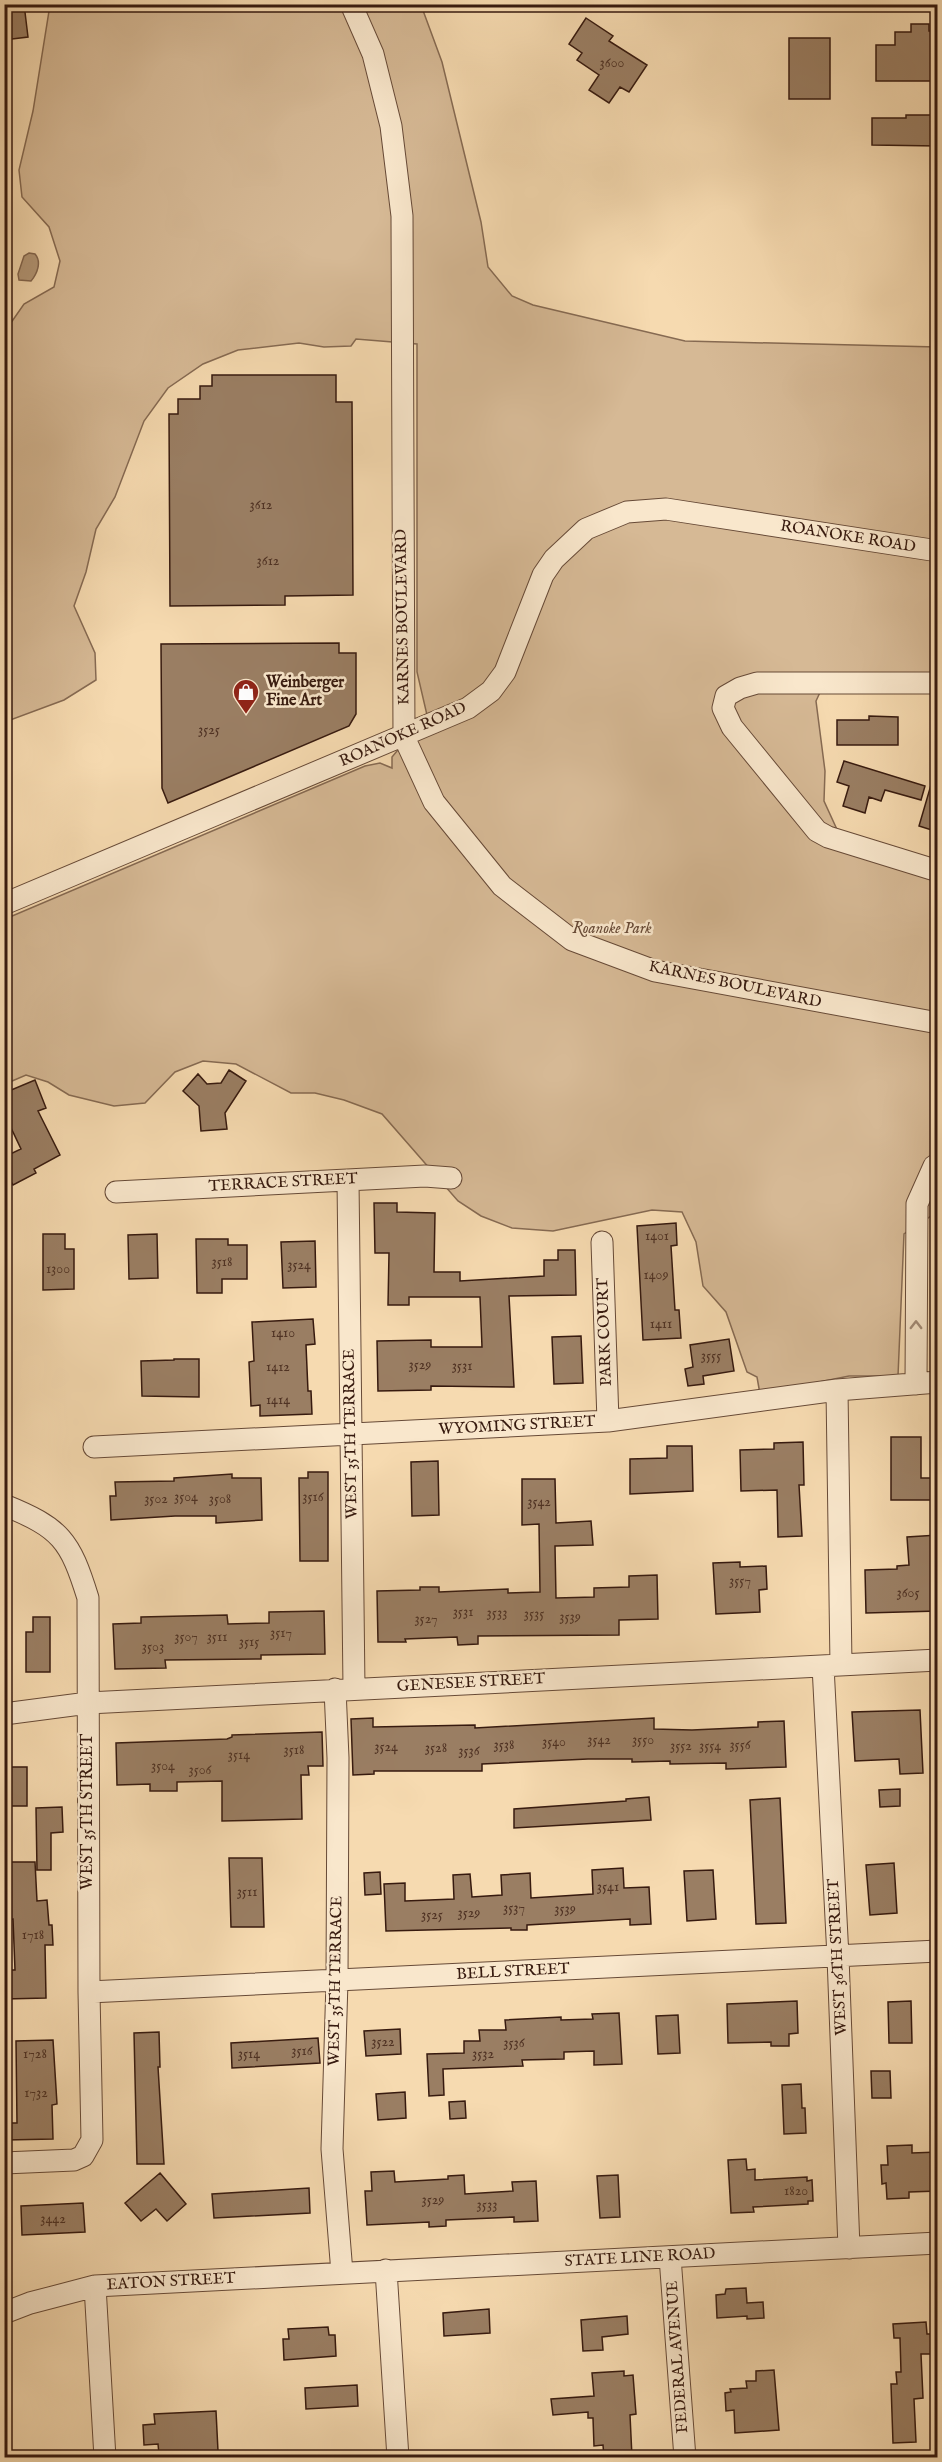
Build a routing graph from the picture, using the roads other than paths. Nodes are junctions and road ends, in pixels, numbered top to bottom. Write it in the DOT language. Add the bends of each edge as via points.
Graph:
graph roads {
  1 [pos="351,4"];
  2 [pos="938,551"];
  3 [pos="938,683"];
  4 [pos="404,736"];
  5 [pos="938,871"];
  6 [pos="4,904"];
  7 [pos="938,1023"];
  8 [pos="938,1164"];
  9 [pos="451,1178"];
  10 [pos="348,1180"];
  11 [pos="116,1192"];
  12 [pos="602,1242"];
  13 [pos="938,1382"];
  14 [pos="916,1384"];
  15 [pos="837,1390"];
  16 [pos="608,1421"];
  17 [pos="351,1434"];
  18 [pos="94,1448"];
  19 [pos="4,1505"];
  20 [pos="938,1660"];
  21 [pos="832,1665"];
  22 [pos="344,1689"];
  23 [pos="88,1703"];
  24 [pos="4,1714"];
  25 [pos="938,1952"];
  26 [pos="838,1957"];
  27 [pos="337,1981"];
  28 [pos="89,1992"];
  29 [pos="4,2163"];
  30 [pos="938,2243"];
  31 [pos="849,2248"];
  32 [pos="670,2257"];
  33 [pos="386,2270"];
  34 [pos="342,2273"];
  35 [pos="95,2286"];
  36 [pos="4,2313"];
  37 [pos="105,2457"];
  38 [pos="398,2457"];
  39 [pos="685,2457"];
  1 -- 4 [label="street, KARNES BOULEVARD" via="372,54 391,126 402,216"];
  2 -- 4 [label="street, ROANOKE ROAD" via="666,509 627,512 586,529 554,559 543,575 505,672 491,691 468,708"];
  3 -- 5 [label="street" via="757,683 726,696 723,708 732,727 817,831"];
  4 -- 6 [label="street, ROANOKE ROAD"];
  4 -- 7 [label="street, KARNES BOULEVARD" via="434,802 502,886 572,940 654,970"];
  14 -- 8 [label="street, one-way" via="917,1204"];
  9 -- 10 [label="street, TERRACE STREET"];
  10 -- 11 [label="street, TERRACE STREET"];
  10 -- 17 [label="street, WEST 35TH TERRACE"];
  12 -- 16 [label="street, PARK COURT"];
  13 -- 14 [label="street, WYOMING STREET"];
  14 -- 15 [label="street, WYOMING STREET"];
  15 -- 16 [label="street, WYOMING STREET"];
  15 -- 21 [label="street, WEST 36TH STREET"];
  16 -- 17 [label="street, WYOMING STREET"];
  17 -- 18 [label="street, WYOMING STREET"];
  17 -- 22 [label="street, WEST 35TH TERRACE"];
  19 -- 23 [label="street, WEST 35TH STREET" via="38,1519 60,1537 76,1560 88,1598"];
  20 -- 21 [label="street, GENESEE STREET"];
  21 -- 22 [label="street, GENESEE STREET"];
  21 -- 26 [label="street, WEST 36TH STREET"];
  22 -- 23 [label="street, GENESEE STREET"];
  22 -- 27 [label="street, WEST 35TH TERRACE" via="338,1758"];
  23 -- 24 [label="street, GENESEE STREET"];
  23 -- 28 [label="street, WEST 35TH STREET"];
  25 -- 26 [label="street, BELL STREET"];
  26 -- 27 [label="street, BELL STREET"];
  26 -- 31 [label="street, WEST 36TH STREET"];
  27 -- 28 [label="street, BELL STREET"];
  27 -- 34 [label="street, WEST 35TH TERRACE" via="332,2148"];
  28 -- 29 [label="street, WEST 35TH STREET" via="92,2140 83,2156 74,2160"];
  30 -- 31 [label="street, STATE LINE ROAD"];
  31 -- 32 [label="street, STATE LINE ROAD"];
  32 -- 33 [label="street, STATE LINE ROAD"];
  32 -- 39 [label="street, FEDERAL AVENUE"];
  33 -- 34 [label="street, STATE LINE ROAD"];
  33 -- 38 [label="street"];
  34 -- 35 [label="street, EATON STREET"];
  35 -- 36 [label="street, EATON STREET"];
  35 -- 37 [label="street"];
}
